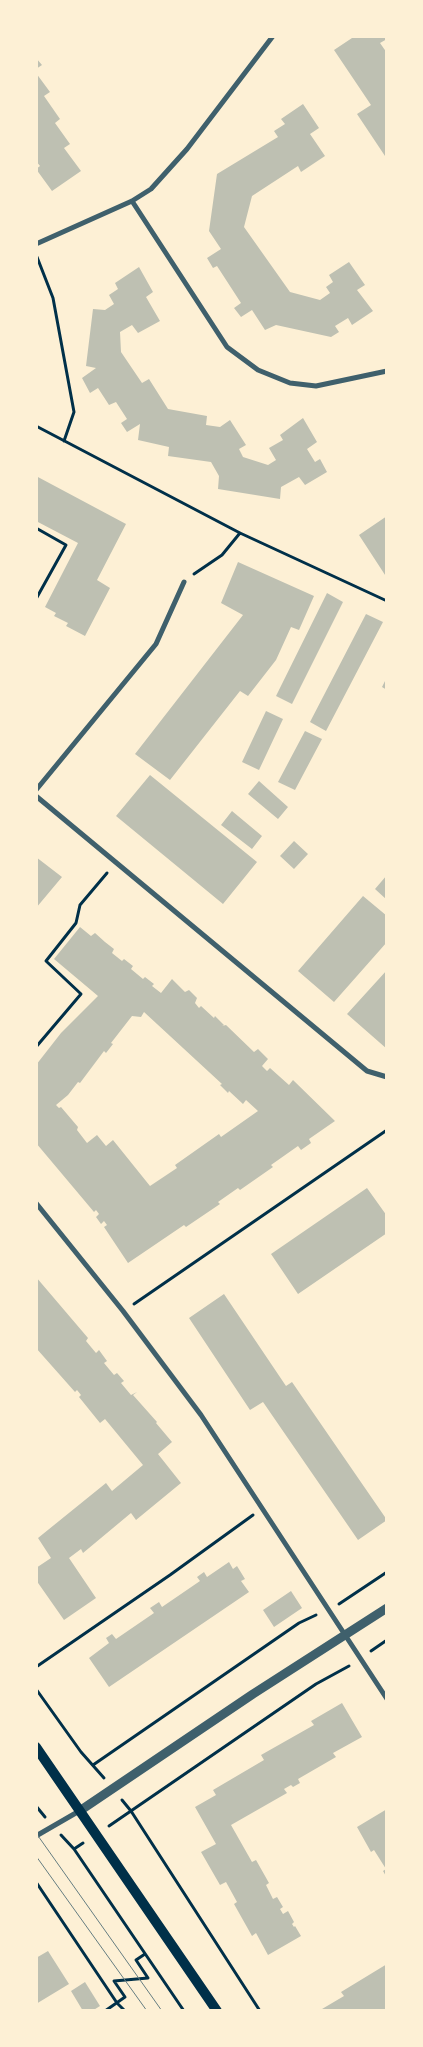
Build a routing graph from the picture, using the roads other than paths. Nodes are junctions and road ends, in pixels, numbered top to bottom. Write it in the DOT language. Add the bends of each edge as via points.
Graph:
graph roads {
  1 [pos="273,36"];
  2 [pos="132,201"];
  3 [pos="36,244"];
  4 [pos="387,371"];
  5 [pos="184,582"];
  6 [pos="36,790"];
  7 [pos="36,796"];
  8 [pos="387,1077"];
  9 [pos="36,1203"];
  10 [pos="387,1608"];
  11 [pos="345,1636"];
  12 [pos="387,1698"];
  13 [pos="36,1747"];
  14 [pos="81,1810"];
  15 [pos="36,1836"];
  16 [pos="217,2011"];
  1 -- 2 [label="street" via="187,149 151,189"];
  2 -- 3 [label="street"];
  2 -- 4 [label="street" via="227,347 258,370 290,383 316,386"];
  5 -- 6 [label="street" via="156,644"];
  7 -- 8 [label="street" via="367,1071"];
  9 -- 11 [label="street" via="201,1415"];
  10 -- 11 [label="street"];
  11 -- 12 [label="street"];
  11 -- 14 [label="street"];
  13 -- 14 [label="main road"];
  14 -- 15 [label="street"];
  14 -- 16 [label="main road"];
}
